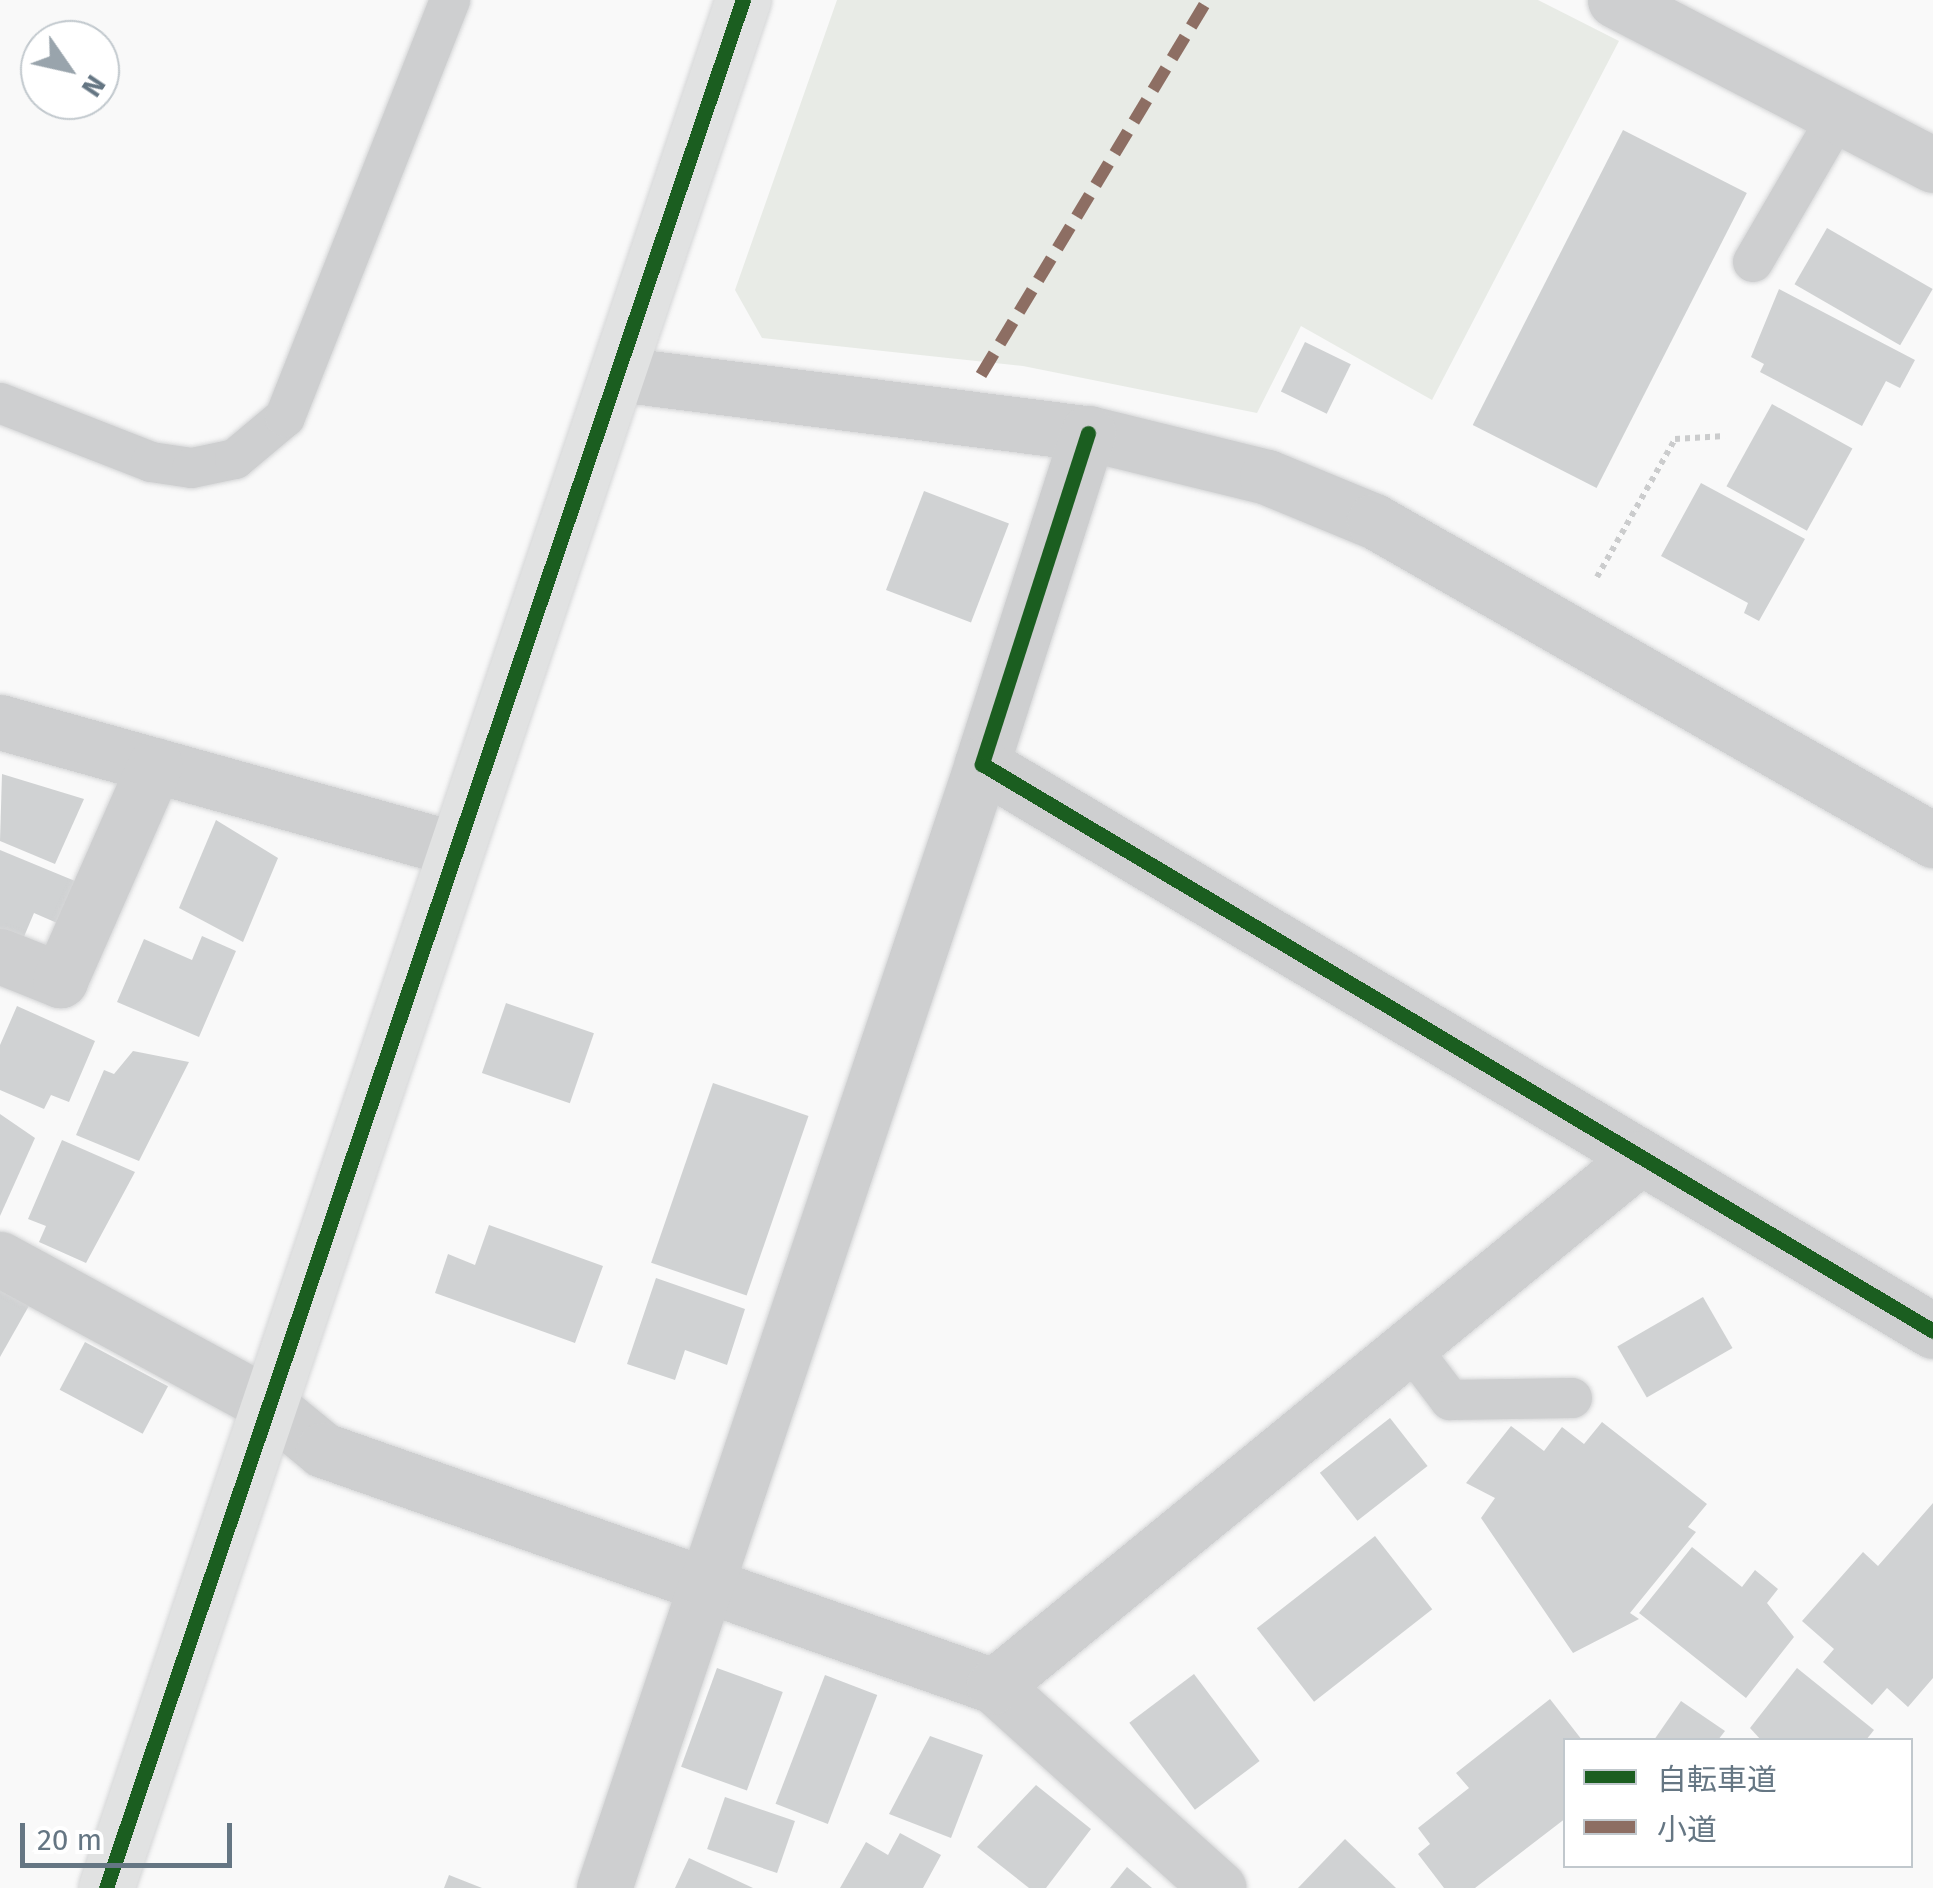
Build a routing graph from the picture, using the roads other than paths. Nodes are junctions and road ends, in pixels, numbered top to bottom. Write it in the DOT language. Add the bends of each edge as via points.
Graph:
graph roads {
  1 [pos="450,0"];
  2 [pos="743,0"];
  3 [pos="1616,0"];
  4 [pos="1838,116"];
  5 [pos="1930,155"];
  6 [pos="1753,262"];
  7 [pos="618,374"];
  8 [pos="0,403"];
  9 [pos="1088,433"];
  10 [pos="0,722"];
  11 [pos="982,764"];
  12 [pos="155,765"];
  13 [pos="1933,840"];
  14 [pos="454,848"];
  15 [pos="0,956"];
  16 [pos="1638,1159"];
  17 [pos="0,1259"];
  18 [pos="1933,1331"];
  19 [pos="1409,1346"];
  20 [pos="1572,1398"];
  21 [pos="267,1404"];
  22 [pos="706,1580"];
  23 [pos="994,1686"];
  24 [pos="106,1888"];
  25 [pos="604,1888"];
  26 [pos="1218,1888"];
  1 -- 8 [label="lane" via="286,417 235,458 192,468 151,462"];
  2 -- 7 [label="street"];
  3 -- 4 [label="street"];
  4 -- 5 [label="street"];
  4 -- 6 [label="lane"];
  7 -- 9 [label="street"];
  7 -- 14 [label="street"];
  9 -- 11 [label="street"];
  9 -- 13 [label="street" via="1266,477 1374,521"];
  10 -- 12 [label="street"];
  11 -- 16 [label="street" via="1364,984"];
  11 -- 22 [label="street"];
  12 -- 14 [label="street"];
  12 -- 15 [label="street" via="60,980"];
  14 -- 21 [label="street"];
  16 -- 18 [label="street"];
  16 -- 19 [label="street"];
  17 -- 21 [label="street"];
  19 -- 20 [label="lane" via="1450,1400"];
  19 -- 23 [label="street"];
  21 -- 22 [label="street" via="323,1450"];
  21 -- 24 [label="street"];
  22 -- 23 [label="street"];
  22 -- 25 [label="street"];
  23 -- 26 [label="street"];
}
